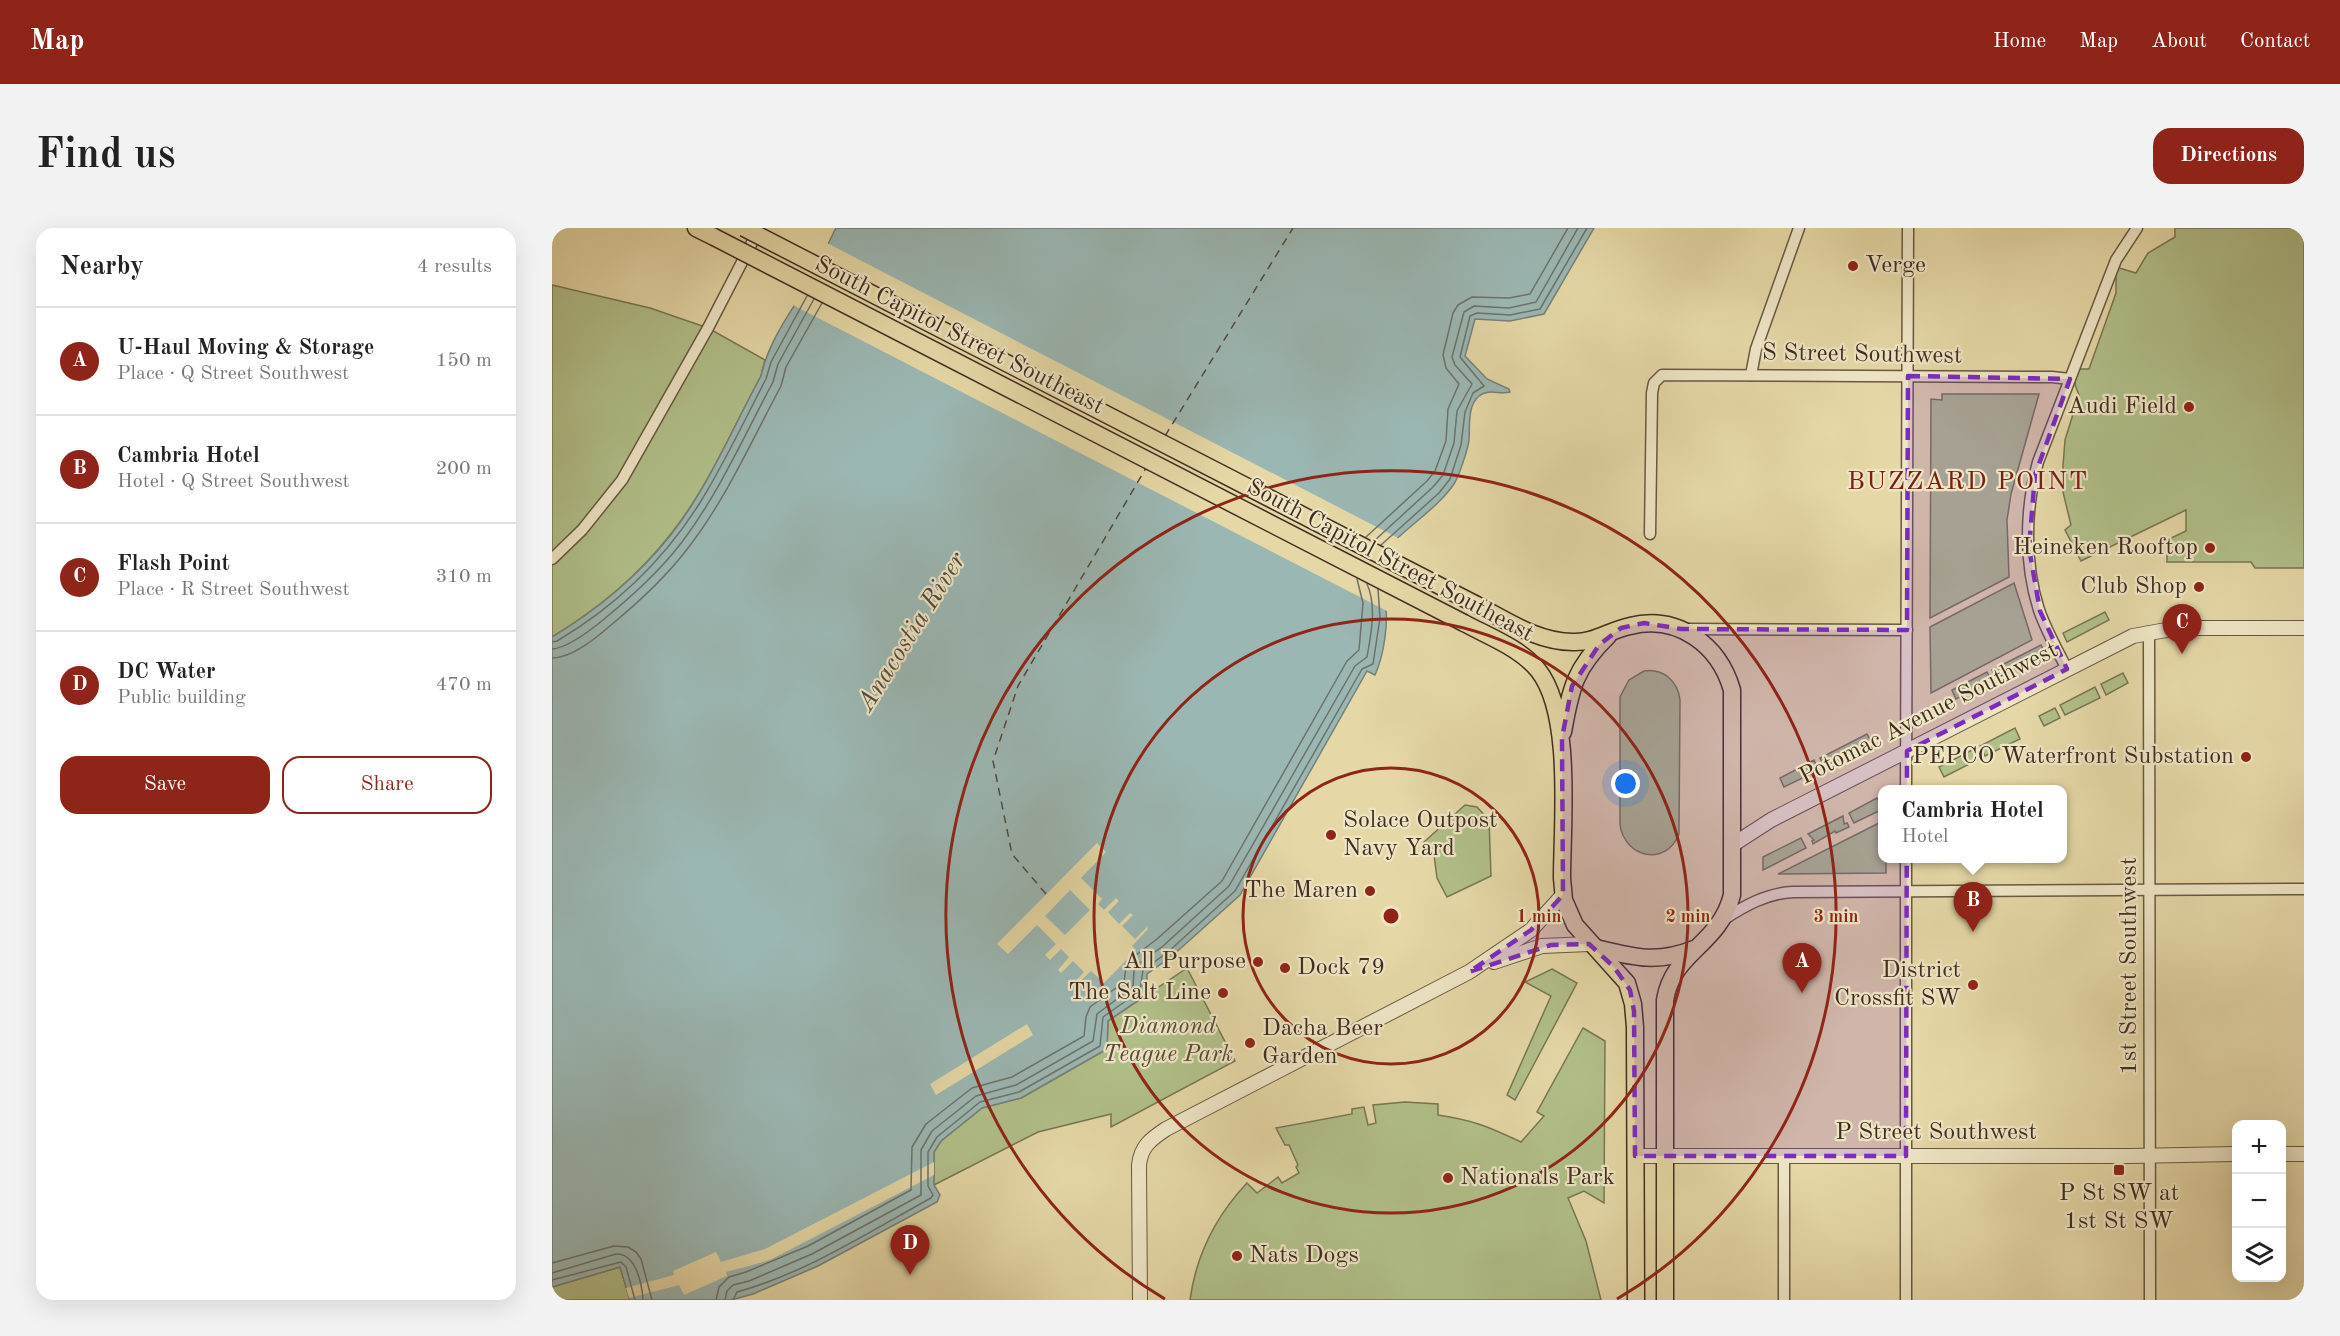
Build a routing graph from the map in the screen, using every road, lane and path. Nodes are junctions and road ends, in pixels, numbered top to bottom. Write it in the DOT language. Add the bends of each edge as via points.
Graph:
graph roads {
  1 [pos="696,228"];
  2 [pos="744,228"];
  3 [pos="760,228"];
  4 [pos="1799,228"];
  5 [pos="1908,228"];
  6 [pos="2137,228"];
  7 [pos="1751,375"];
  8 [pos="1908,376"];
  9 [pos="2070,379"];
  10 [pos="1650,534"];
  11 [pos="552,560"];
  12 [pos="2304,628"];
  13 [pos="1682,629"];
  14 [pos="1907,630"];
  15 [pos="2149,632"];
  16 [pos="1611,633"];
  17 [pos="2067,669"];
  18 [pos="1562,738"];
  19 [pos="1906,751"];
  20 [pos="1906,785"];
  21 [pos="1734,844"];
  22 [pos="1906,863"];
  23 [pos="2151,890"];
  24 [pos="2304,890"];
  25 [pos="1906,891"];
  26 [pos="1563,895"];
  27 [pos="1723,920"];
  28 [pos="1592,946"];
  29 [pos="1700,946"];
  30 [pos="1469,972"];
  31 [pos="2232,1154"];
  32 [pos="2286,1154"];
  33 [pos="2151,1155"];
  34 [pos="2304,1155"];
  35 [pos="1635,1156"];
  36 [pos="1666,1156"];
  37 [pos="1784,1156"];
  38 [pos="1906,1156"];
  39 [pos="1140,1300"];
  40 [pos="1636,1300"];
  41 [pos="1665,1300"];
  42 [pos="1784,1300"];
  43 [pos="1906,1300"];
  44 [pos="2150,1300"];
  1 -- 18 [label="main road, South Capitol Street Southeast, bridge" via="1517,651 1538,670 1551,692"];
  2 -- 16 [label="main road, bridge" via="1530,633 1582,642"];
  3 -- 11 [label="street" via="622,480"];
  4 -- 7 [label="street" via="1754,355"];
  5 -- 8 [label="street"];
  6 -- 9 [label="street" via="2113,268"];
  7 -- 8 [label="street, S Street Southwest"];
  7 -- 10 [label="street, S Street Southwest" via="1667,374 1656,380 1652,393"];
  8 -- 9 [label="street, S Street Southwest"];
  8 -- 14 [label="street"];
  9 -- 17 [label="street" via="2037,467 2029,542 2037,602"];
  12 -- 15 [label="street, Potomac Avenue Southwest" via="2177,628"];
  13 -- 14 [label="street"];
  13 -- 16 [label="main road" via="1644,624"];
  13 -- 21 [label="main road" via="1714,653 1732,690"];
  14 -- 19 [label="street"];
  15 -- 17 [label="street, Potomac Avenue Southwest"];
  15 -- 23 [label="street, 1st Street Southwest"];
  16 -- 18 [label="main road" via="1577,675"];
  17 -- 19 [label="street, Potomac Avenue Southwest"];
  18 -- 26 [label="main road, South Capitol Street Southeast"];
  19 -- 20 [label="street"];
  19 -- 21 [label="street, Potomac Avenue Southwest" via="1772,820"];
  21 -- 27 [label="main road" via="1732,895"];
  22 -- 25 [label="street"];
  23 -- 24 [label="street"];
  23 -- 25 [label="street"];
  23 -- 33 [label="street, 1st Street Southwest"];
  25 -- 27 [label="street" via="1786,892 1748,905"];
  25 -- 38 [label="street"];
  26 -- 28 [label="main road, South Capitol Street Southeast" via="1571,918"];
  26 -- 30 [label="street" via="1532,930"];
  27 -- 29 [label="main road"];
  28 -- 29 [label="main road" via="1650,959"];
  28 -- 30 [label="street" via="1542,946"];
  28 -- 35 [label="main road, South Capitol Street Southeast" via="1621,975 1634,1004"];
  29 -- 36 [label="main road" via="1675,972 1665,1000"];
  30 -- 39 [label="street" via="1166,1129 1143,1147 1139,1165"];
  31 -- 33 [label="street, P Street Southwest"];
  32 -- 34 [label="street"];
  33 -- 38 [label="street, P Street Southwest"];
  33 -- 44 [label="street, 1st Street Southwest"];
  35 -- 36 [label="street, P Street Southwest"];
  35 -- 40 [label="main road, South Capitol Street Southeast"];
  36 -- 37 [label="street, P Street Southwest"];
  36 -- 41 [label="main road"];
  37 -- 38 [label="street, P Street Southwest"];
  37 -- 42 [label="street"];
  38 -- 43 [label="street"];
}
